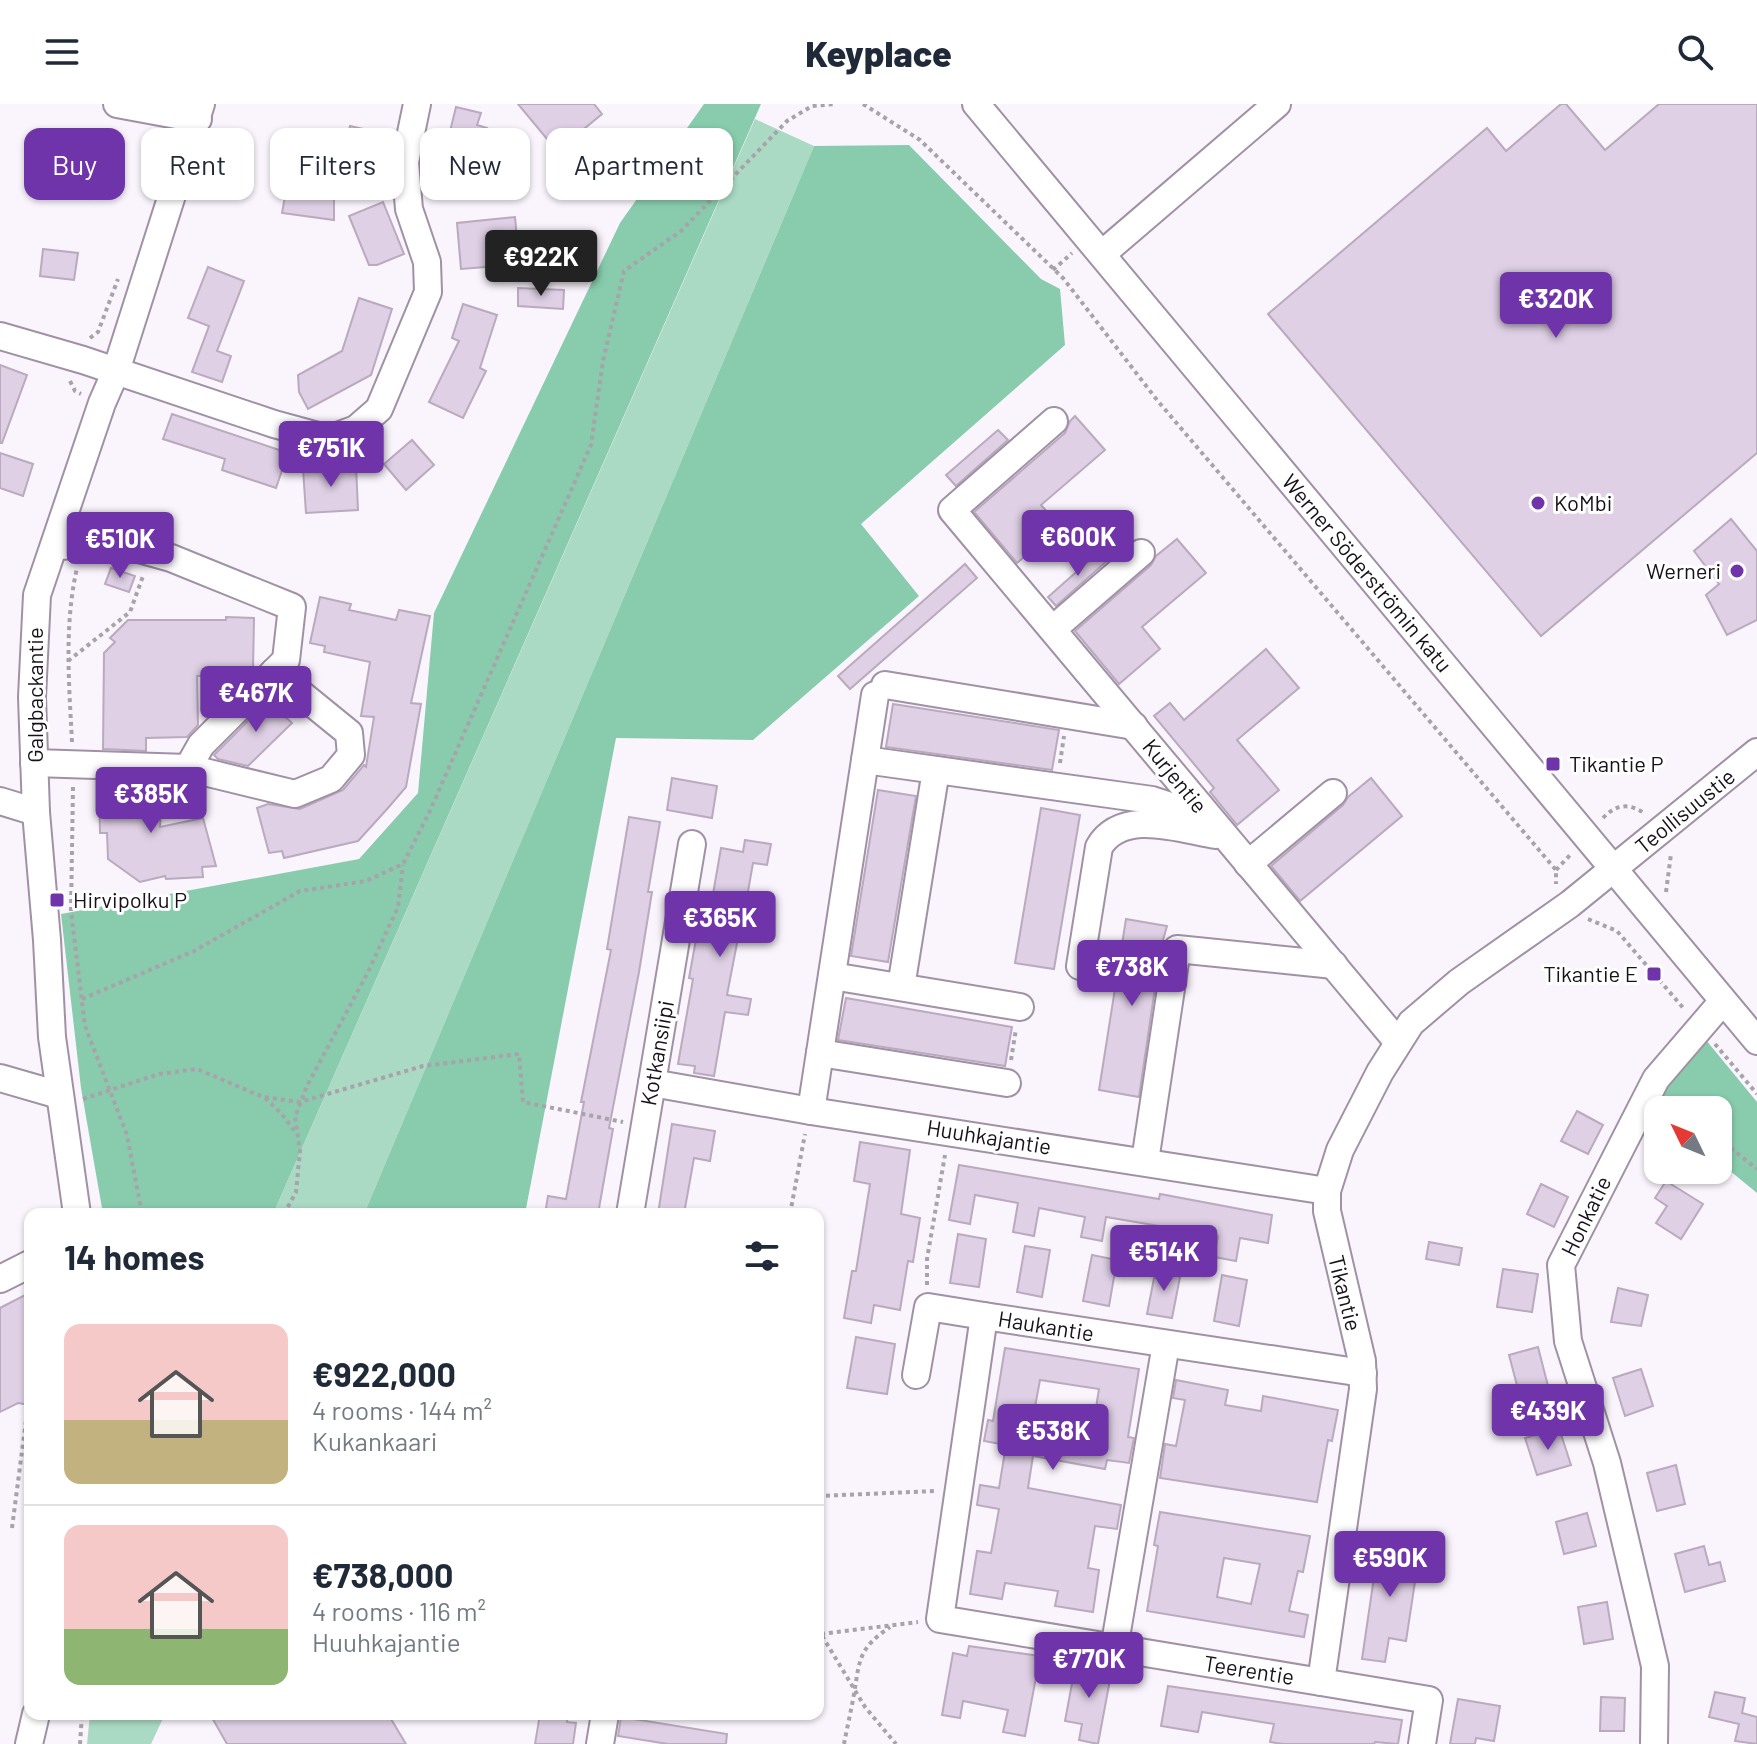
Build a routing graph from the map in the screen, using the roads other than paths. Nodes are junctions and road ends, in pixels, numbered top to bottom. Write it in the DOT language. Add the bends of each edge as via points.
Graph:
graph roads {
  1 [pos="117,104"];
  2 [pos="417,104"];
  3 [pos="976,104"];
  4 [pos="1277,104"];
  5 [pos="199,111"];
  6 [pos="1102,254"];
  7 [pos="0,336"];
  8 [pos="116,371"];
  9 [pos="1054,421"];
  10 [pos="54,546"];
  11 [pos="1141,553"];
  12 [pos="1053,629"];
  13 [pos="274,672"];
  14 [pos="1134,726"];
  15 [pos="1757,752"];
  16 [pos="865,760"];
  17 [pos="34,763"];
  18 [pos="188,768"];
  19 [pos="936,770"];
  20 [pos="1333,793"];
  21 [pos="0,801"];
  22 [pos="36,812"];
  23 [pos="1220,831"];
  24 [pos="692,844"];
  25 [pos="1248,864"];
  26 [pos="1614,869"];
  27 [pos="1334,965"];
  28 [pos="1080,966"];
  29 [pos="832,976"];
  30 [pos="901,987"];
  31 [pos="1723,1001"];
  32 [pos="1020,1007"];
  33 [pos="1397,1041"];
  34 [pos="1757,1041"];
  35 [pos="820,1053"];
  36 [pos="0,1078"];
  37 [pos="652,1083"];
  38 [pos="1007,1083"];
  39 [pos="60,1101"];
  40 [pos="810,1111"];
  41 [pos="1145,1161"];
  42 [pos="1327,1191"];
  43 [pos="76,1208"];
  44 [pos="631,1208"];
  45 [pos="24,1267"];
  46 [pos="0,1279"];
  47 [pos="984,1316"];
  48 [pos="1166,1344"];
  49 [pos="1363,1373"];
  50 [pos="916,1375"];
  51 [pos="940,1619"];
  52 [pos="1114,1649"];
  53 [pos="1321,1682"];
  54 [pos="35,1720"];
  55 [pos="604,1720"];
  56 [pos="29,1744"];
  57 [pos="600,1744"];
  58 [pos="1422,1744"];
  59 [pos="1654,1744"];
  1 -- 5 [label="street"];
  2 -- 8 [label="street" via="405,162 409,209 427,262 428,292 379,409 356,429 329,439"];
  3 -- 6 [label="street, Werner Söderströmin katu"];
  4 -- 6 [label="street"];
  5 -- 8 [label="street, Galgbackantie"];
  6 -- 26 [label="street, Werner Söderströmin katu"];
  7 -- 8 [label="street"];
  8 -- 10 [label="street, Galgbackantie"];
  9 -- 12 [label="street, Kurjentie" via="952,510"];
  10 -- 13 [label="street" via="121,544 171,558 292,607 286,660"];
  10 -- 17 [label="street, Galgbackantie" via="37,595"];
  11 -- 12 [label="street"];
  12 -- 14 [label="street, Kurjentie"];
  13 -- 18 [label="street" via="201,745"];
  13 -- 18 [label="street" via="349,733 351,755 331,779 295,794"];
  14 -- 16 [label="street" via="880,690"];
  14 -- 23 [label="street, Kurjentie"];
  15 -- 26 [label="street, Teollisuustie"];
  16 -- 19 [label="street"];
  16 -- 29 [label="street"];
  17 -- 18 [label="street"];
  17 -- 22 [label="street, Galgbackantie"];
  19 -- 23 [label="street" via="1152,800"];
  19 -- 30 [label="street"];
  20 -- 25 [label="street"];
  21 -- 22 [label="street"];
  22 -- 39 [label="street, Galgbackantie"];
  23 -- 25 [label="street, Kurjentie"];
  23 -- 28 [label="street" via="1134,823 1106,835 1099,847"];
  24 -- 37 [label="street, Kotkansiipi"];
  25 -- 27 [label="street, Kurjentie"];
  26 -- 31 [label="street, Werner Söderströmin katu"];
  26 -- 33 [label="street, Tikantie" via="1429,1005"];
  27 -- 33 [label="street, Kurjentie"];
  27 -- 41 [label="street" via="1177,949"];
  29 -- 30 [label="street"];
  29 -- 35 [label="street"];
  30 -- 32 [label="street"];
  31 -- 34 [label="street, Werner Söderströmin katu"];
  31 -- 59 [label="street, Honkatie" via="1656,1079 1561,1265 1568,1341 1607,1463 1655,1666"];
  33 -- 42 [label="street, Tikantie" via="1340,1150"];
  35 -- 38 [label="street"];
  35 -- 40 [label="street"];
  36 -- 39 [label="street"];
  37 -- 40 [label="street, Huuhkajantie"];
  37 -- 44 [label="street, Kotkansiipi"];
  39 -- 43 [label="street, Galgbackantie"];
  40 -- 41 [label="street, Huuhkajantie"];
  41 -- 42 [label="street, Huuhkajantie"];
  42 -- 49 [label="street, Tikantie" via="1331,1234"];
  45 -- 46 [label="street"];
  47 -- 48 [label="street, Haukantie"];
  47 -- 50 [label="street" via="928,1307"];
  47 -- 51 [label="street, Haukantie"];
  48 -- 49 [label="street, Haukantie"];
  48 -- 52 [label="street"];
  49 -- 53 [label="street, Tikantie"];
  51 -- 52 [label="street, Teerentie"];
  52 -- 53 [label="street, Teerentie"];
  53 -- 58 [label="street" via="1429,1700"];
  54 -- 56 [label="street"];
  55 -- 57 [label="street"];
}
